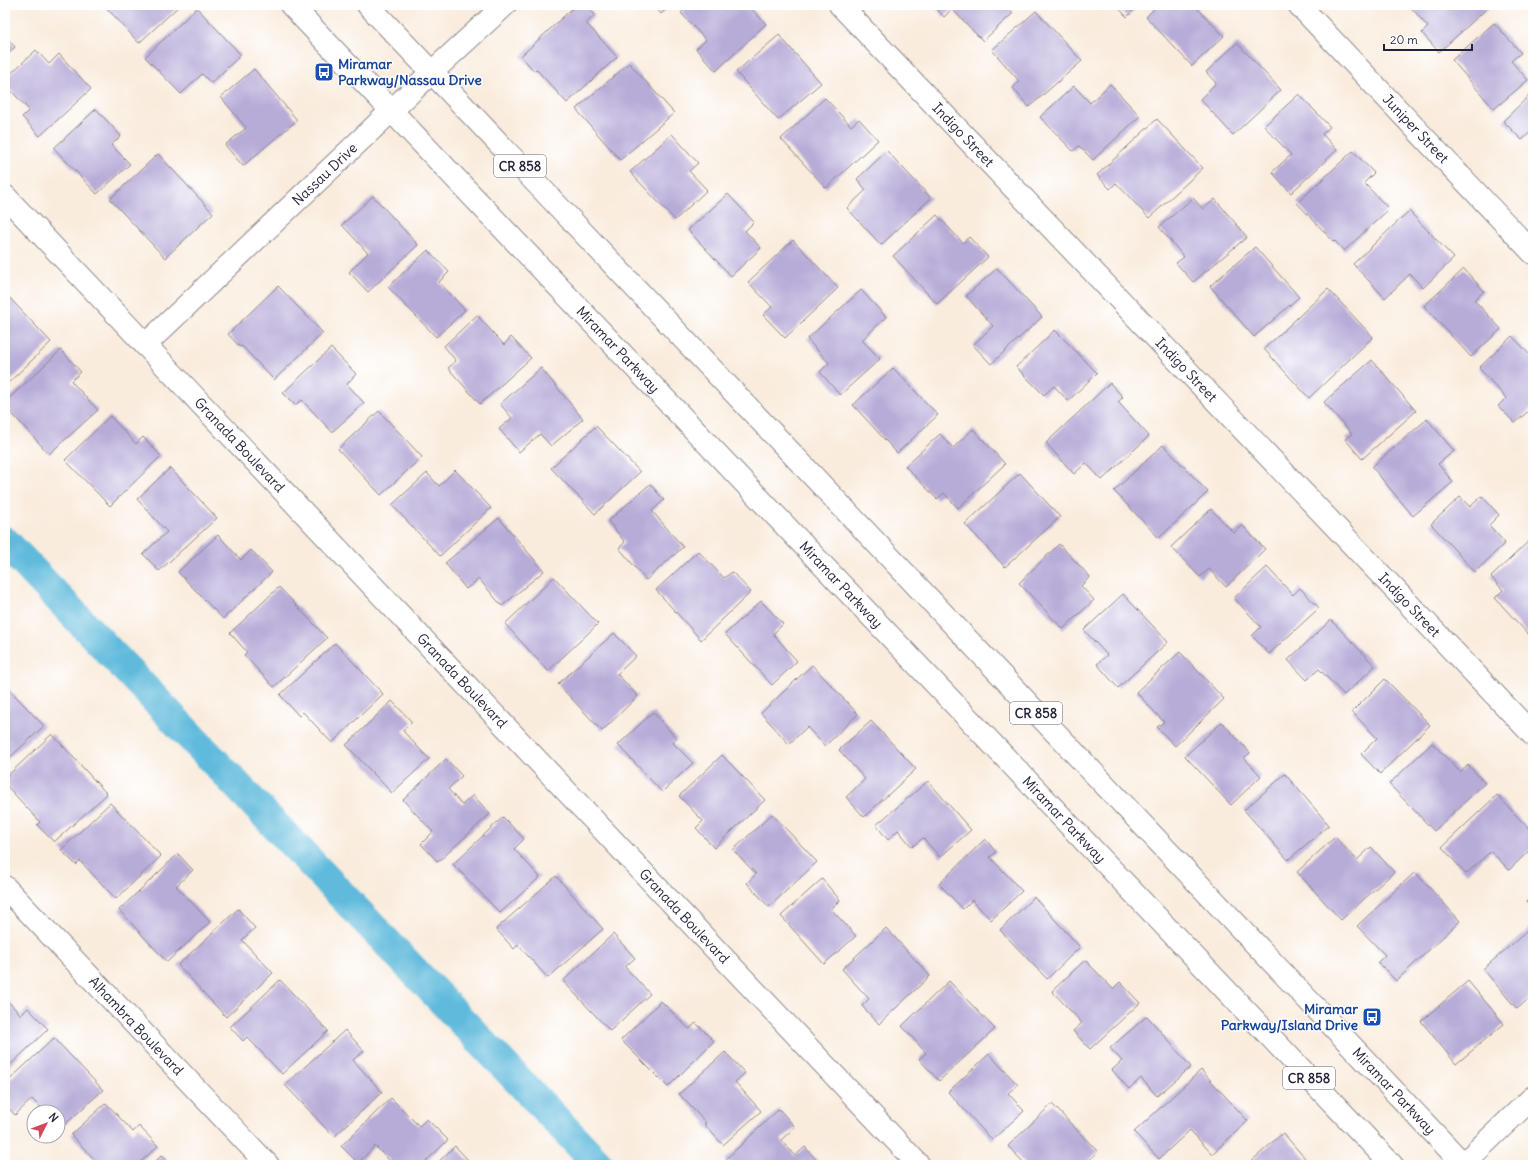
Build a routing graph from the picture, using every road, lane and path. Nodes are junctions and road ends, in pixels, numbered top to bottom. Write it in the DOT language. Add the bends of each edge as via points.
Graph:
graph roads {
  1 [pos="291,5"];
  2 [pos="368,5"];
  3 [pos="505,5"];
  4 [pos="840,5"];
  5 [pos="1298,5"];
  6 [pos="432,72"];
  7 [pos="391,110"];
  8 [pos="5,196"];
  9 [pos="1533,253"];
  10 [pos="145,345"];
  11 [pos="1533,735"];
  12 [pos="5,887"];
  13 [pos="1533,1097"];
  14 [pos="268,1165"];
  15 [pos="919,1165"];
  16 [pos="1392,1165"];
  17 [pos="1463,1165"];
  1 -- 7 [label="street, Miramar Parkway / CR 858"];
  2 -- 6 [label="street, Miramar Parkway / CR 858"];
  3 -- 6 [label="street, Nassau Drive"];
  4 -- 11 [label="street, Indigo Street"];
  5 -- 9 [label="street, Juniper Street"];
  6 -- 7 [label="street, Nassau Drive"];
  6 -- 17 [label="street, Miramar Parkway / CR 858"];
  7 -- 10 [label="street, Nassau Drive"];
  7 -- 16 [label="street, Miramar Parkway / CR 858"];
  8 -- 10 [label="street, Granada Boulevard"];
  10 -- 15 [label="street, Granada Boulevard"];
  12 -- 14 [label="street, Alhambra Boulevard"];
  13 -- 17 [label="street"];
}
